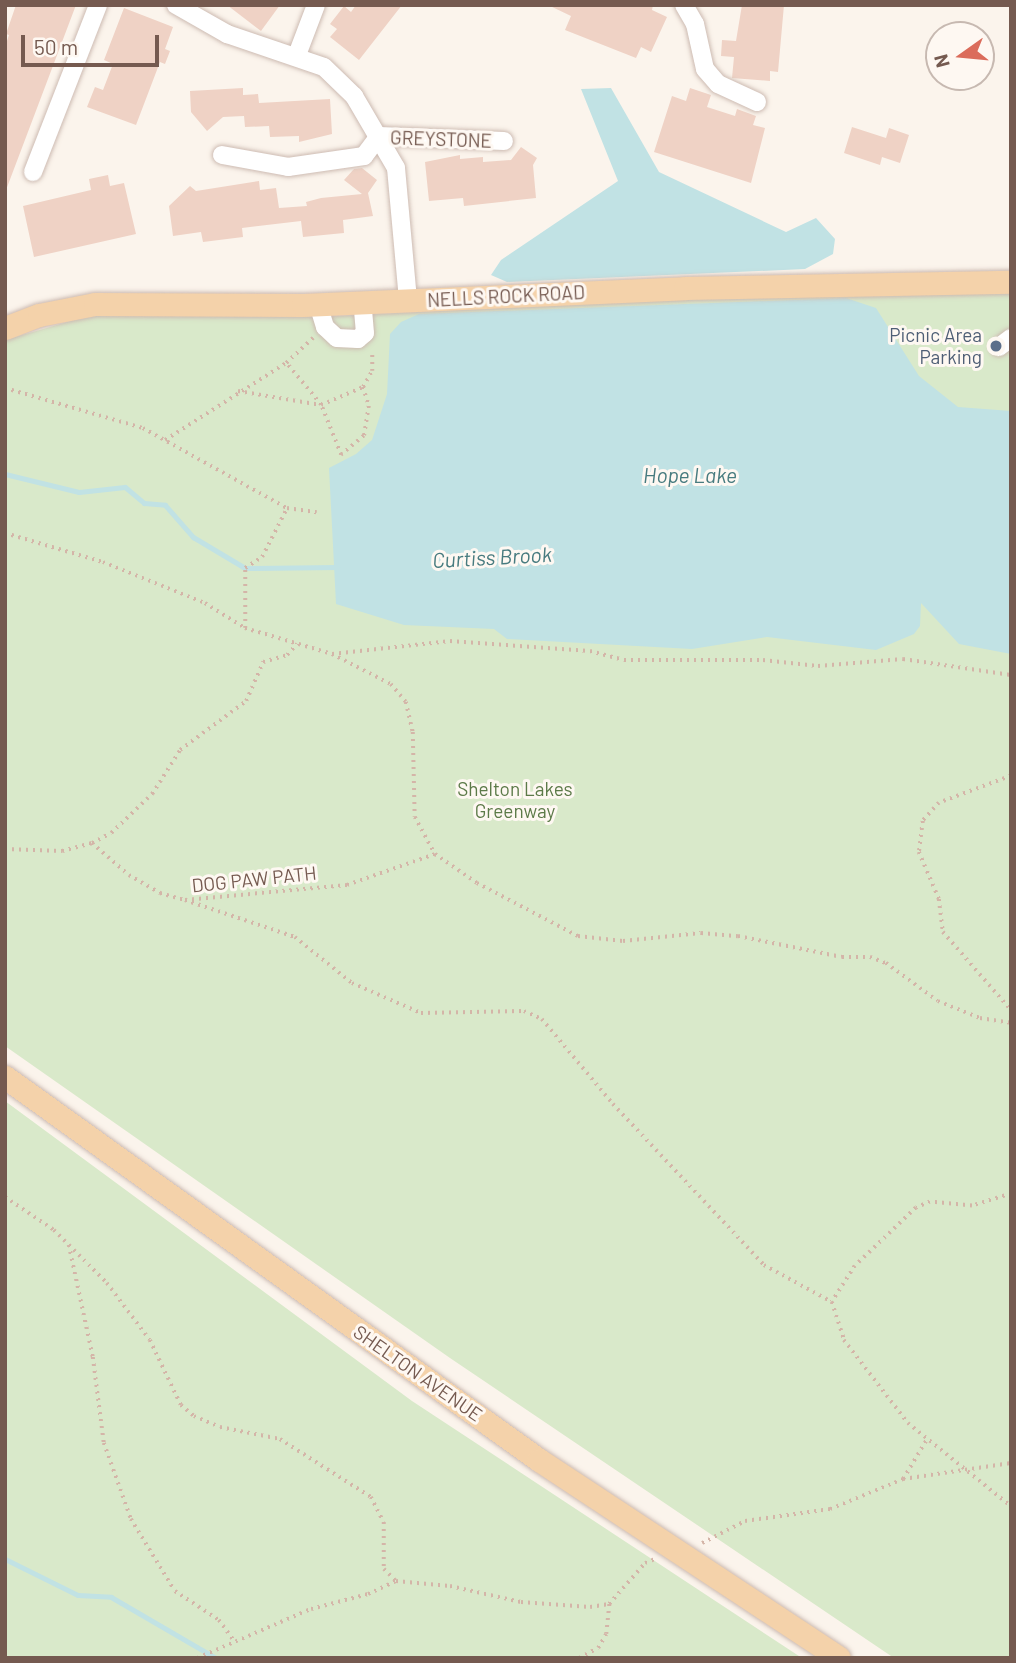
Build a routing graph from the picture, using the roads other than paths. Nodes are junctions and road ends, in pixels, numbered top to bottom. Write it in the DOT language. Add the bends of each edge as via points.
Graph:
graph roads {
  1 [pos="98,5"];
  2 [pos="176,5"];
  3 [pos="316,5"];
  4 [pos="684,5"];
  5 [pos="297,55"];
  6 [pos="757,102"];
  7 [pos="379,136"];
  8 [pos="504,142"];
  9 [pos="222,155"];
  10 [pos="33,172"];
  11 [pos="1011,282"];
  12 [pos="408,300"];
  13 [pos="362,301"];
  14 [pos="318,304"];
  15 [pos="5,328"];
  16 [pos="5,1077"];
  17 [pos="839,1658"];
  1 -- 10 [label="street"];
  2 -- 5 [label="street, GREYSTONE" via="227,34"];
  3 -- 5 [label="street"];
  4 -- 6 [label="street" via="695,23 705,69 718,84"];
  5 -- 7 [label="street, GREYSTONE" via="324,67 354,96"];
  7 -- 8 [label="street, GREYSTONE"];
  7 -- 9 [label="street, GREYSTONE" via="364,156 288,167"];
  7 -- 12 [label="street, GREYSTONE" via="396,169"];
  11 -- 12 [label="main road, NELLS ROCK ROAD" via="830,283"];
  12 -- 13 [label="main road, NELLS ROCK ROAD"];
  13 -- 14 [label="main road, NELLS ROCK ROAD"];
  13 -- 14 [label="street" via="365,332 358,339 337,338 325,327"];
  14 -- 15 [label="main road, NELLS ROCK ROAD" via="95,304 39,315"];
  16 -- 17 [label="main road, SHELTON AVENUE" via="539,1460"];
}
